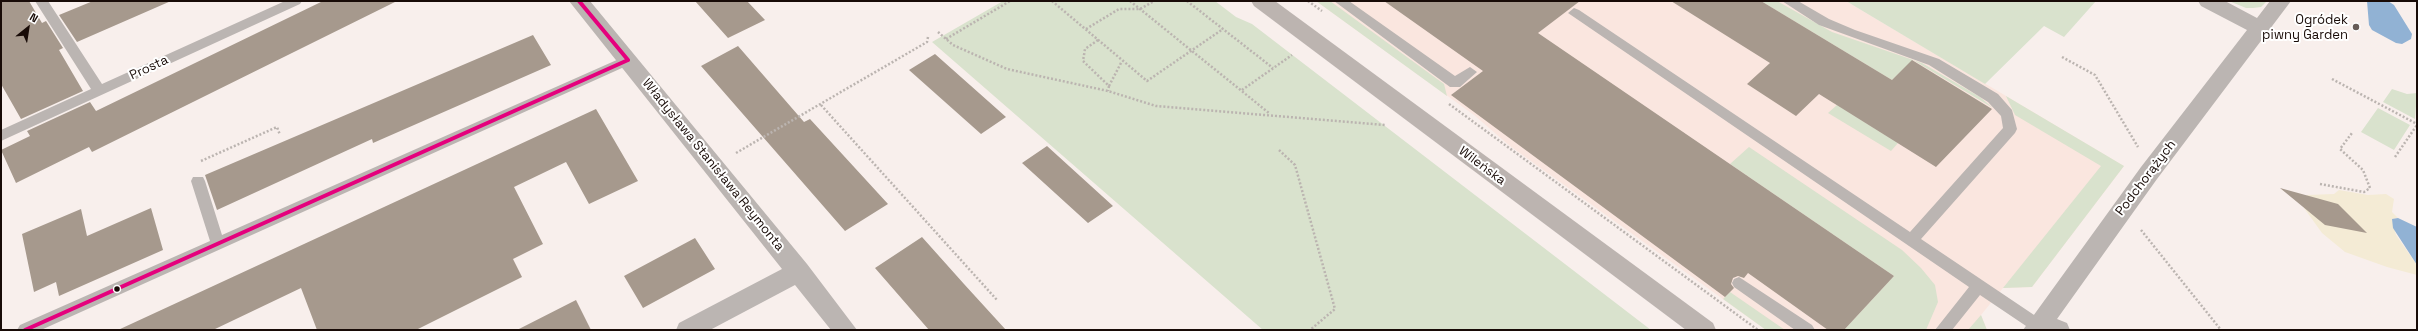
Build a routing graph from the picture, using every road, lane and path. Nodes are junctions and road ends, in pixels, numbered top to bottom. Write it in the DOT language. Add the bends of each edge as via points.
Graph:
graph roads {
  1 [pos="41,1"];
  2 [pos="296,1"];
  3 [pos="579,1"];
  4 [pos="1010,1"];
  5 [pos="1052,1"];
  6 [pos="1130,1"];
  7 [pos="1154,1"];
  8 [pos="1187,1"];
  9 [pos="1261,1"];
  10 [pos="1308,1"];
  11 [pos="1340,1"];
  12 [pos="1788,1"];
  13 [pos="2208,1"];
  14 [pos="2281,1"];
  15 [pos="1140,9"];
  16 [pos="1574,13"];
  17 [pos="1327,15"];
  18 [pos="2260,28"];
  19 [pos="1223,29"];
  20 [pos="1086,30"];
  21 [pos="938,32"];
  22 [pos="928,37"];
  23 [pos="946,39"];
  24 [pos="1098,40"];
  25 [pos="1192,51"];
  26 [pos="1295,52"];
  27 [pos="2062,57"];
  28 [pos="628,60"];
  29 [pos="1122,61"];
  30 [pos="1273,68"];
  31 [pos="1470,72"];
  32 [pos="2332,79"];
  33 [pos="1110,86"];
  34 [pos="1242,90"];
  35 [pos="99,91"];
  36 [pos="1108,91"];
  37 [pos="1443,100"];
  38 [pos="821,105"];
  39 [pos="1270,114"];
  40 [pos="2417,125"];
  41 [pos="1392,126"];
  42 [pos="2352,133"];
  43 [pos="1,136"];
  44 [pos="1279,150"];
  45 [pos="2141,152"];
  46 [pos="2395,157"];
  47 [pos="713,166"];
  48 [pos="198,181"];
  49 [pos="2320,184"];
  50 [pos="2123,208"];
  51 [pos="1911,240"];
  52 [pos="218,244"];
  53 [pos="799,271"];
  54 [pos="1739,283"];
  55 [pos="1979,286"];
  56 [pos="997,300"];
  57 [pos="2044,329"];
  58 [pos="25,330"];
  59 [pos="688,330"];
  60 [pos="845,330"];
  61 [pos="1310,330"];
  62 [pos="1704,330"];
  63 [pos="1758,330"];
  64 [pos="1807,330"];
  65 [pos="1944,330"];
  66 [pos="2221,330"];
  1 -- 35 [label="lane"];
  2 -- 35 [label="lane, Prosta"];
  3 -- 28 [label="street, Władysława Stanisława Reymonta"];
  4 -- 23 [label="path"];
  5 -- 20 [label="path"];
  6 -- 15 [label="path"];
  7 -- 15 [label="path"];
  8 -- 19 [label="path"];
  9 -- 62 [label="street, Wileńska"];
  10 -- 17 [label="path"];
  11 -- 31 [label="lane" via="1455,83"];
  12 -- 51 [label="lane" via="1837,28 1934,62 1993,98 2007,114 2010,129"];
  13 -- 18 [label="street"];
  14 -- 18 [label="street, Podchorążych"];
  15 -- 20 [label="path" via="1119,9"];
  15 -- 25 [label="path"];
  16 -- 51 [label="lane"];
  18 -- 50 [label="street, Podchorążych"];
  19 -- 25 [label="path"];
  19 -- 30 [label="path"];
  20 -- 24 [label="path"];
  21 -- 23 [label="path"];
  22 -- 38 [label="path" via="927,42"];
  23 -- 36 [label="path" via="952,45 1007,69"];
  24 -- 29 [label="path"];
  24 -- 33 [label="path" via="1085,49 1083,61"];
  25 -- 29 [label="path" via="1147,81"];
  25 -- 34 [label="path"];
  26 -- 30 [label="path"];
  27 -- 45 [label="path" via="2095,75"];
  28 -- 47 [label="street, Władysława Stanisława Reymonta"];
  28 -- 52 [label="lane"];
  29 -- 33 [label="path"];
  30 -- 34 [label="path"];
  32 -- 40 [label="path"];
  33 -- 36 [label="path"];
  34 -- 39 [label="path"];
  35 -- 43 [label="lane, Prosta"];
  36 -- 39 [label="path" via="1156,106"];
  37 -- 63 [label="path"];
  38 -- 47 [label="path"];
  38 -- 56 [label="path"];
  39 -- 41 [label="path"];
  40 -- 46 [label="path"];
  42 -- 49 [label="path" via="2340,149 2363,170 2370,188 2364,192"];
  44 -- 61 [label="path" via="1295,165 1335,309"];
  47 -- 53 [label="street, Władysława Stanisława Reymonta"];
  48 -- 52 [label="lane"];
  50 -- 57 [label="street, Podchorążych"];
  50 -- 66 [label="path"];
  51 -- 55 [label="lane"];
  52 -- 58 [label="lane"];
  53 -- 59 [label="street"];
  53 -- 60 [label="street, Władysława Stanisława Reymonta"];
  54 -- 64 [label="lane"];
  55 -- 57 [label="lane"];
  55 -- 65 [label="lane"];
}
